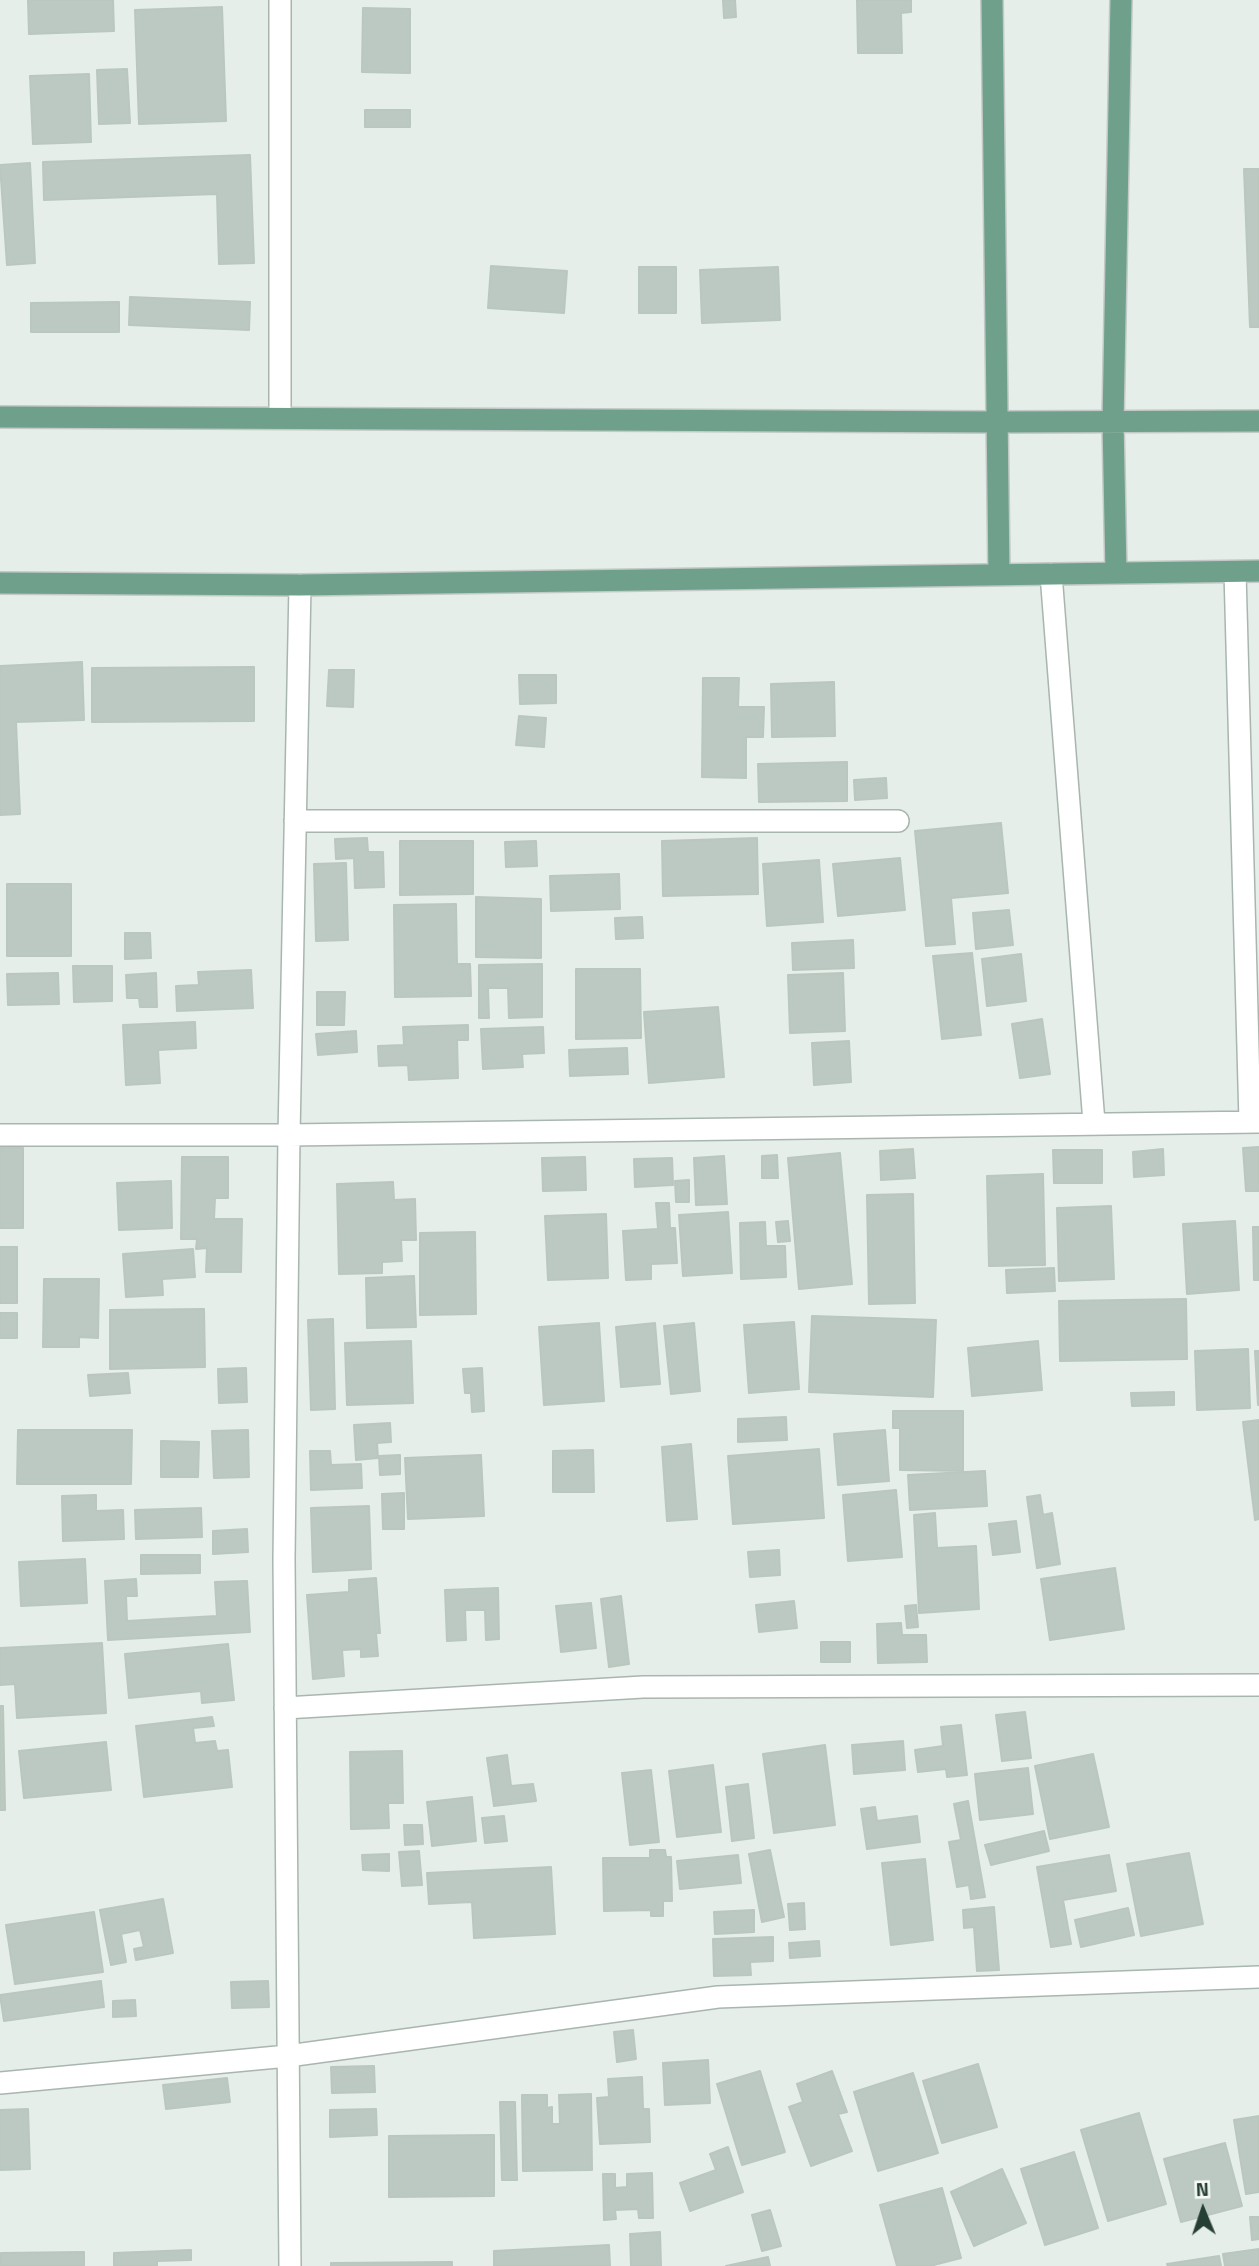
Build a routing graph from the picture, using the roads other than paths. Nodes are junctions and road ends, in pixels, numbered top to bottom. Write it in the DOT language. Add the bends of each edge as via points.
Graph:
graph roads {
  1 [pos="280,0"];
  2 [pos="992,0"];
  3 [pos="1121,0"];
  4 [pos="0,416"];
  5 [pos="280,417"];
  6 [pos="1259,421"];
  7 [pos="998,422"];
  8 [pos="1113,422"];
  9 [pos="1259,571"];
  10 [pos="1235,572"];
  11 [pos="1116,573"];
  12 [pos="1051,574"];
  13 [pos="999,576"];
  14 [pos="0,583"];
  15 [pos="300,585"];
  16 [pos="295,821"];
  17 [pos="898,821"];
  18 [pos="1254,1122"];
  19 [pos="1094,1124"];
  20 [pos="0,1135"];
  21 [pos="289,1135"];
  22 [pos="1259,1685"];
  23 [pos="285,1708"];
  24 [pos="1259,1977"];
  25 [pos="288,2056"];
  26 [pos="0,2084"];
  27 [pos="290,2266"];
  1 -- 5 [label="street"];
  2 -- 7 [label="main road"];
  3 -- 8 [label="main road"];
  4 -- 5 [label="main road"];
  5 -- 7 [label="main road"];
  6 -- 8 [label="main road"];
  7 -- 8 [label="main road"];
  7 -- 13 [label="main road"];
  8 -- 11 [label="main road"];
  9 -- 10 [label="main road"];
  10 -- 11 [label="main road"];
  10 -- 18 [label="street"];
  11 -- 12 [label="main road"];
  12 -- 13 [label="main road"];
  12 -- 19 [label="street"];
  13 -- 15 [label="main road"];
  14 -- 15 [label="main road"];
  15 -- 16 [label="street"];
  16 -- 17 [label="street"];
  16 -- 21 [label="street"];
  18 -- 19 [label="street"];
  19 -- 21 [label="street"];
  20 -- 21 [label="street"];
  21 -- 23 [label="street"];
  22 -- 23 [label="street" via="643,1687"];
  23 -- 25 [label="street"];
  24 -- 25 [label="street" via="718,1997"];
  25 -- 26 [label="street"];
  25 -- 27 [label="street"];
}
